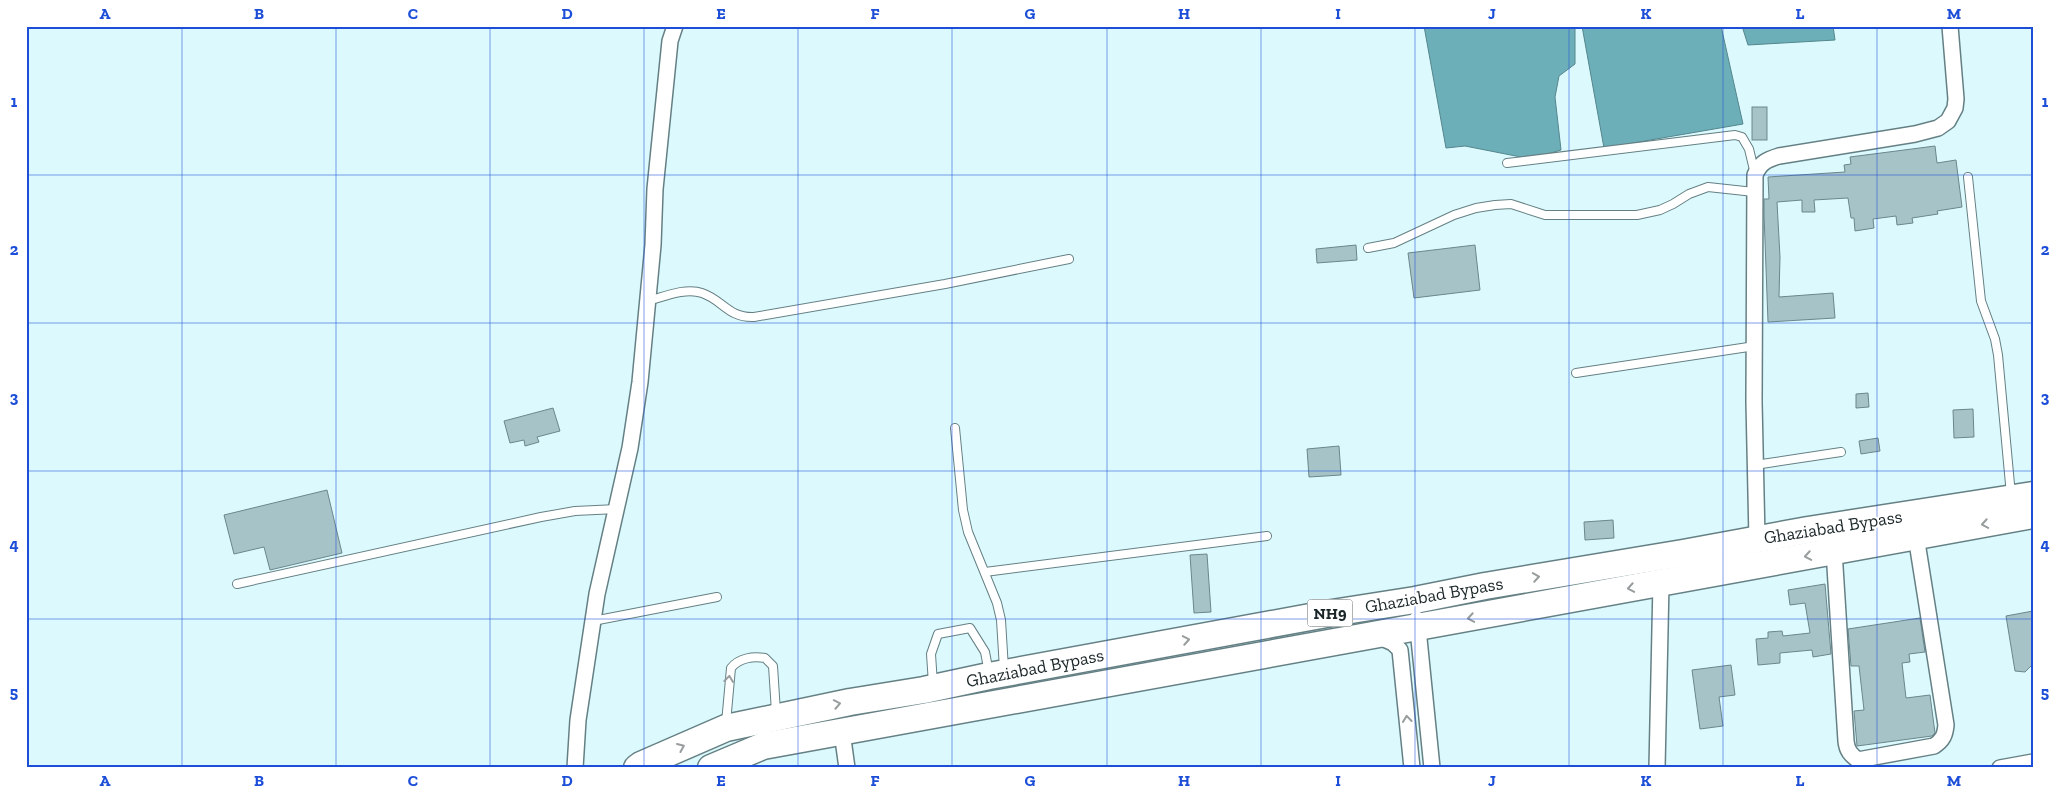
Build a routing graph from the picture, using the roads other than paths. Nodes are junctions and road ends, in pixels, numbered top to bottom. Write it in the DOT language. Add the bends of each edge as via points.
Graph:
graph roads {
  1 [pos="675,26"];
  2 [pos="1950,26"];
  3 [pos="1507,163"];
  4 [pos="1755,176"];
  5 [pos="1968,177"];
  6 [pos="1754,192"];
  7 [pos="1368,248"];
  8 [pos="1069,259"];
  9 [pos="648,301"];
  10 [pos="1755,346"];
  11 [pos="1576,373"];
  12 [pos="955,428"];
  13 [pos="1841,452"];
  14 [pos="1755,465"];
  15 [pos="2022,498"];
  16 [pos="617,509"];
  17 [pos="2033,515"];
  18 [pos="1267,536"];
  19 [pos="1916,536"];
  20 [pos="1756,539"];
  21 [pos="1834,552"];
  22 [pos="985,572"];
  23 [pos="1662,583"];
  24 [pos="236,584"];
  25 [pos="717,596"];
  26 [pos="1415,600"];
  27 [pos="593,621"];
  28 [pos="1418,627"];
  29 [pos="1374,635"];
  30 [pos="1146,647"];
  31 [pos="997,675"];
  32 [pos="1149,676"];
  33 [pos="933,688"];
  34 [pos="777,716"];
  35 [pos="726,728"];
  36 [pos="842,732"];
  37 [pos="2033,762"];
  38 [pos="575,768"];
  39 [pos="637,768"];
  40 [pos="711,768"];
  41 [pos="848,768"];
  42 [pos="1412,768"];
  43 [pos="1432,768"];
  44 [pos="1657,768"];
  45 [pos="2000,768"];
  1 -- 9 [label="street" via="670,41 655,190"];
  2 -- 4 [label="street" via="1956,99 1948,120 1938,128 1779,156 1764,161"];
  3 -- 4 [label="lane" via="1736,135 1742,137 1748,149"];
  4 -- 6 [label="street"];
  5 -- 15 [label="lane" via="1980,301 1996,339"];
  6 -- 7 [label="lane" via="1708,187 1660,210 1636,215 1545,215 1511,204 1495,205 1454,215 1394,243"];
  6 -- 10 [label="street"];
  8 -- 9 [label="lane" via="945,284 754,316 743,317 701,292"];
  9 -- 16 [label="street" via="640,382"];
  10 -- 11 [label="lane"];
  10 -- 14 [label="street"];
  12 -- 22 [label="lane" via="966,525"];
  13 -- 14 [label="lane"];
  14 -- 20 [label="street"];
  15 -- 20 [label="highway, Ghaziabad Bypass / NH9"];
  16 -- 24 [label="lane" via="541,517"];
  16 -- 27 [label="street"];
  17 -- 19 [label="highway, Ghaziabad Bypass / NH9, one-way"];
  18 -- 22 [label="lane"];
  19 -- 21 [label="highway, Ghaziabad Bypass / NH9"];
  19 -- 21 [label="street" via="1946,725 1941,742 1934,746 1858,760 1847,749"];
  26 -- 20 [label="highway, Ghaziabad Bypass / NH9, one-way"];
  21 -- 23 [label="highway, Ghaziabad Bypass / NH9, one-way"];
  22 -- 31 [label="lane" via="1002,620"];
  23 -- 28 [label="highway, Ghaziabad Bypass / NH9, one-way"];
  23 -- 44 [label="street"];
  25 -- 27 [label="lane"];
  26 -- 28 [label="street"];
  30 -- 26 [label="highway, Ghaziabad Bypass / NH9, one-way"];
  27 -- 38 [label="street" via="578,720"];
  28 -- 29 [label="highway, Ghaziabad Bypass / NH9"];
  28 -- 43 [label="street"];
  29 -- 32 [label="highway, Ghaziabad Bypass / NH9"];
  42 -- 29 [label="street, one-way" via="1400,650 1393,643"];
  30 -- 31 [label="highway, Ghaziabad Bypass / NH9"];
  30 -- 32 [label="highway"];
  31 -- 33 [label="highway, Ghaziabad Bypass / NH9"];
  31 -- 33 [label="lane" via="970,628 938,634 931,654"];
  32 -- 36 [label="highway, Ghaziabad Bypass / NH9"];
  34 -- 33 [label="highway, Ghaziabad Bypass / NH9, one-way"];
  34 -- 35 [label="highway, Ghaziabad Bypass / NH9"];
  35 -- 34 [label="lane, one-way" via="731,668 747,658 765,658 773,666"];
  39 -- 35 [label="highway, Ghaziabad Bypass / NH9, one-way"];
  36 -- 40 [label="highway, Ghaziabad Bypass / NH9" via="763,746"];
  36 -- 41 [label="street"];
  37 -- 45 [label="street"];
}
